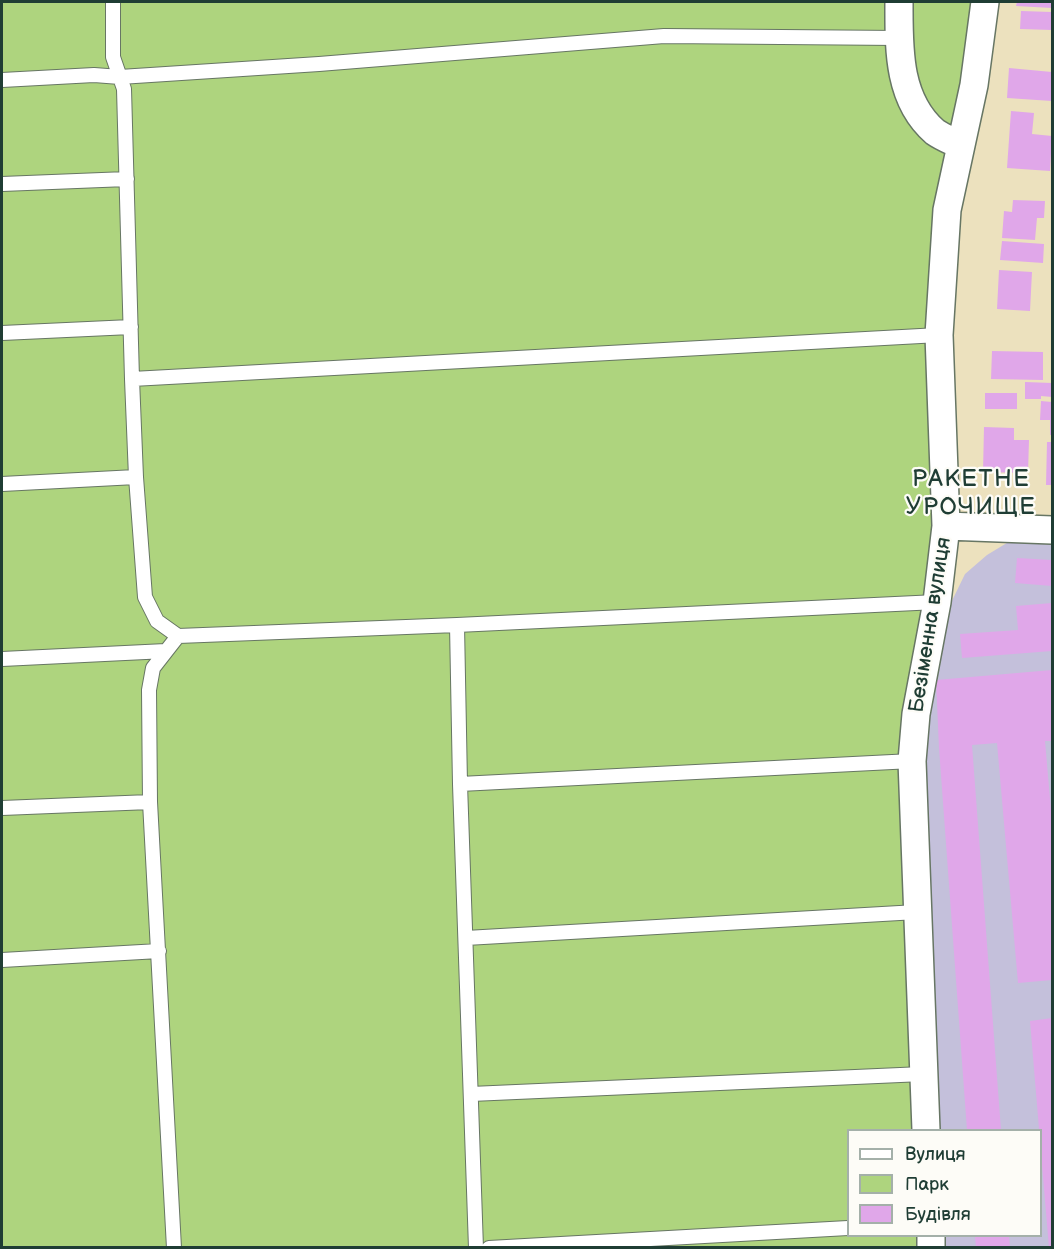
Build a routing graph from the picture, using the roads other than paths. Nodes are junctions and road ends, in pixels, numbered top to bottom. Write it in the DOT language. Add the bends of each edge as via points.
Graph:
graph roads {
  1 [pos="113,2"];
  2 [pos="899,2"];
  3 [pos="985,2"];
  4 [pos="899,38"];
  5 [pos="120,76"];
  6 [pos="2,80"];
  7 [pos="960,145"];
  8 [pos="127,179"];
  9 [pos="2,184"];
  10 [pos="130,327"];
  11 [pos="2,333"];
  12 [pos="939,335"];
  13 [pos="132,379"];
  14 [pos="136,477"];
  15 [pos="2,484"];
  16 [pos="946,526"];
  17 [pos="1053,530"];
  18 [pos="937,602"];
  19 [pos="457,626"];
  20 [pos="178,636"];
  21 [pos="166,651"];
  22 [pos="2,659"];
  23 [pos="912,761"];
  24 [pos="460,784"];
  25 [pos="150,802"];
  26 [pos="2,808"];
  27 [pos="917,912"];
  28 [pos="466,938"];
  29 [pos="159,951"];
  30 [pos="2,960"];
  31 [pos="923,1074"];
  32 [pos="471,1094"];
  33 [pos="926,1129"];
  34 [pos="847,1228"];
  35 [pos="174,1248"];
  36 [pos="476,1248"];
  37 [pos="489,1248"];
  1 -- 5 [label="lane" via="113,57"];
  2 -- 4 [label="street"];
  3 -- 7 [label="street, Безіменна вулиця" via="974,84"];
  4 -- 5 [label="lane" via="664,36"];
  4 -- 7 [label="street" via="910,98 936,133"];
  5 -- 6 [label="lane"];
  5 -- 8 [label="lane" via="124,89"];
  7 -- 12 [label="street, Безіменна вулиця" via="947,210"];
  8 -- 9 [label="lane"];
  8 -- 10 [label="lane"];
  10 -- 11 [label="lane"];
  10 -- 13 [label="lane"];
  12 -- 13 [label="lane"];
  12 -- 16 [label="street, Безіменна вулиця"];
  13 -- 14 [label="lane"];
  14 -- 15 [label="lane"];
  14 -- 20 [label="lane" via="146,597 157,621"];
  16 -- 17 [label="street"];
  16 -- 18 [label="street, Безіменна вулиця"];
  18 -- 19 [label="lane"];
  18 -- 23 [label="street, Безіменна вулиця" via="916,714"];
  19 -- 20 [label="lane"];
  19 -- 24 [label="lane"];
  20 -- 21 [label="lane"];
  21 -- 22 [label="lane"];
  21 -- 25 [label="lane" via="153,668 149,690"];
  23 -- 24 [label="lane"];
  23 -- 27 [label="street, Безіменна вулиця"];
  24 -- 28 [label="lane"];
  25 -- 26 [label="lane"];
  25 -- 29 [label="lane"];
  27 -- 28 [label="lane"];
  27 -- 31 [label="street, Безіменна вулиця"];
  28 -- 32 [label="lane"];
  29 -- 30 [label="lane"];
  29 -- 35 [label="lane"];
  31 -- 32 [label="lane"];
  31 -- 33 [label="street, Безіменна вулиця"];
  32 -- 36 [label="lane"];
  34 -- 37 [label="lane"];
}
